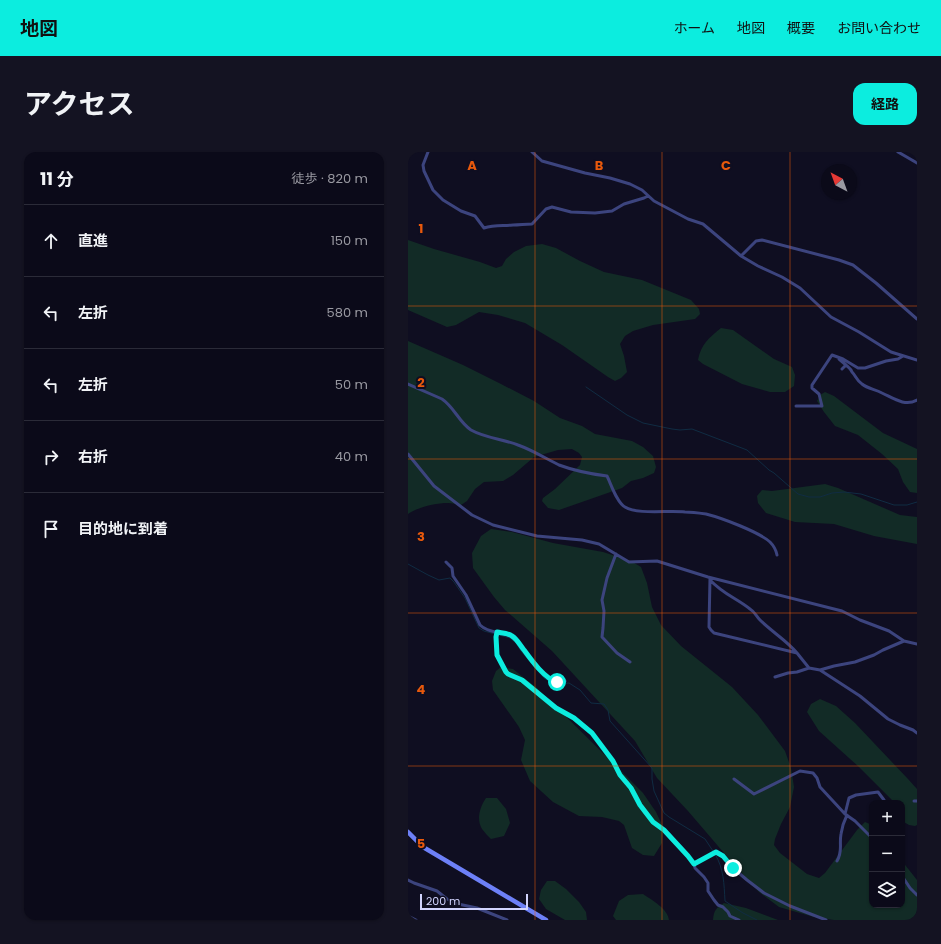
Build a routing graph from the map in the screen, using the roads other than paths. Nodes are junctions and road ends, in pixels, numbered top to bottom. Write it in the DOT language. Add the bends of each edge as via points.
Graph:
graph roads {
  1 [pos="428,152"];
  2 [pos="532,152"];
  3 [pos="898,152"];
  4 [pos="917,163"];
  5 [pos="648,196"];
  6 [pos="741,256"];
  7 [pos="917,319"];
  8 [pos="903,356"];
  9 [pos="838,358"];
  10 [pos="917,360"];
  11 [pos="846,365"];
  12 [pos="842,369"];
  13 [pos="408,384"];
  14 [pos="917,400"];
  15 [pos="796,406"];
  16 [pos="408,454"];
  17 [pos="616,554"];
  18 [pos="778,555"];
  19 [pos="446,562"];
  20 [pos="710,579"];
  21 [pos="497,632"];
  22 [pos="904,641"];
  23 [pos="917,644"];
  24 [pos="797,653"];
  25 [pos="630,662"];
  26 [pos="809,668"];
  27 [pos="820,670"];
  28 [pos="775,677"];
  29 [pos="565,681"];
  30 [pos="917,733"];
  31 [pos="734,779"];
  32 [pos="884,800"];
  33 [pos="846,814"];
  34 [pos="408,832"];
  35 [pos="870,836"];
  36 [pos="411,838"];
  37 [pos="837,861"];
  38 [pos="694,864"];
  39 [pos="408,880"];
  40 [pos="905,880"];
  41 [pos="917,895"];
  42 [pos="408,916"];
  43 [pos="416,920"];
  44 [pos="507,920"];
  45 [pos="546,920"];
  46 [pos="739,920"];
  47 [pos="826,920"];
  1 -- 5 [label="street" via="423,165 433,190 443,200 475,216 484,228 494,225 532,224 546,209 552,207 571,212 612,211"];
  2 -- 5 [label="street" via="542,161 630,184"];
  3 -- 4 [label="street"];
  5 -- 6 [label="street" via="688,219 703,224"];
  6 -- 7 [label="street" via="756,241 762,240 853,265"];
  6 -- 8 [label="street" via="788,280 832,317 891,352"];
  8 -- 9 [label="street" via="865,368 858,368"];
  8 -- 10 [label="street"];
  9 -- 11 [label="street"];
  9 -- 15 [label="street" via="832,355 812,385 819,394 822,406"];
  11 -- 12 [label="street"];
  11 -- 14 [label="street" via="862,385 908,403"];
  13 -- 18 [label="street" via="447,402 472,430 517,444 577,471 607,476 620,504 625,508 698,513 719,518 770,542"];
  16 -- 17 [label="street" via="434,486 472,515 493,525 537,536 599,544"];
  17 -- 20 [label="street" via="629,562 657,561"];
  17 -- 25 [label="street" via="602,600 602,637"];
  19 -- 21 [label="street" via="452,568 453,576 466,595 480,625"];
  20 -- 22 [label="street" via="842,611 889,631"];
  20 -- 24 [label="street" via="717,588 755,612 758,619"];
  20 -- 24 [label="street" via="710,630"];
  21 -- 29 [label="street" via="511,635 518,641 546,676 557,682"];
  21 -- 38 [label="street" via="497,655 506,672 522,680 592,733 653,822 664,830"];
  22 -- 23 [label="street"];
  22 -- 27 [label="street" via="874,656"];
  24 -- 26 [label="street"];
  26 -- 27 [label="street"];
  26 -- 28 [label="street"];
  27 -- 30 [label="street" via="860,696 888,719"];
  31 -- 33 [label="street" via="754,794 800,771 813,773 820,787"];
  32 -- 33 [label="street" via="878,792 856,795 849,798"];
  33 -- 35 [label="street"];
  33 -- 37 [label="street"];
  34 -- 36 [label="main road"];
  36 -- 45 [label="main road"];
  38 -- 46 [label="street" via="708,883 708,891 718,905"];
  38 -- 47 [label="street" via="716,852 764,893"];
  39 -- 44 [label="street" via="437,891 458,904 477,908"];
  40 -- 41 [label="street"];
  42 -- 43 [label="street"];
}
